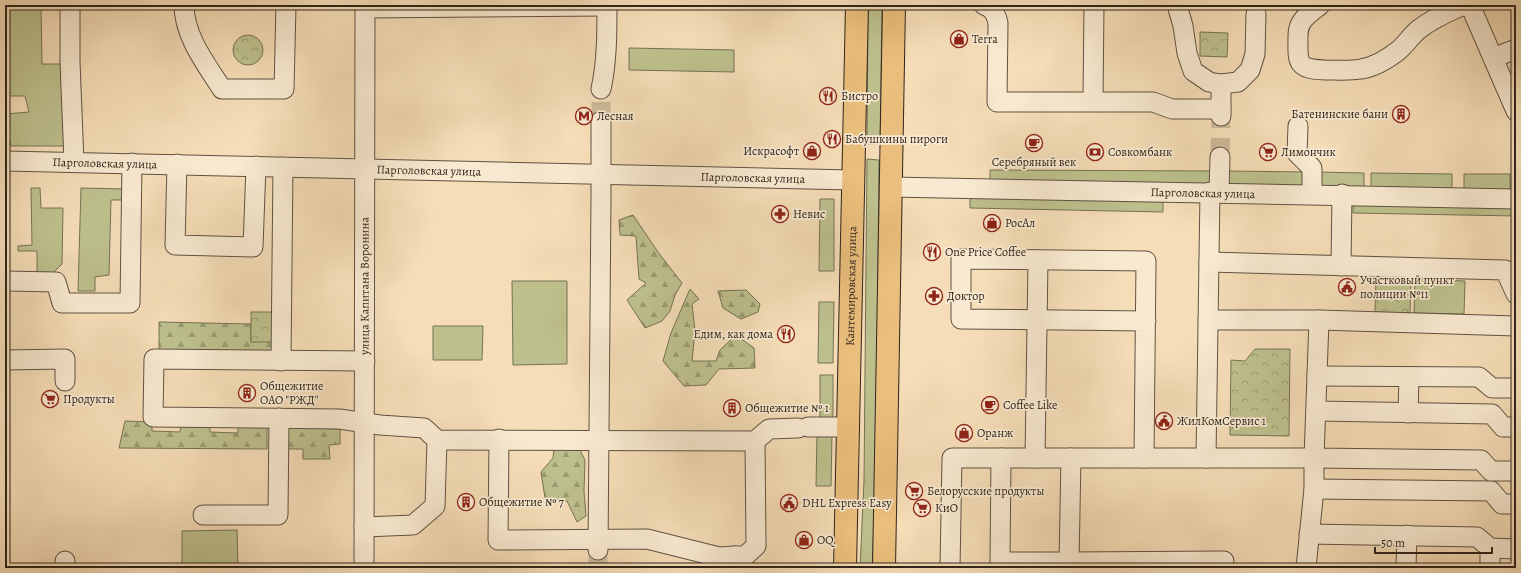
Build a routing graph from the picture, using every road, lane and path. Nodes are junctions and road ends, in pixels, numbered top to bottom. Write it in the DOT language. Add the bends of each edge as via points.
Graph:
graph roads {
  1 [pos="70,5"];
  2 [pos="184,5"];
  3 [pos="286,5"];
  4 [pos="857,5"];
  5 [pos="894,5"];
  6 [pos="984,5"];
  7 [pos="1094,5"];
  8 [pos="1177,5"];
  9 [pos="1320,5"];
  10 [pos="1464,5"];
  11 [pos="1470,5"];
  12 [pos="365,6"];
  13 [pos="546,6"];
  14 [pos="607,6"];
  15 [pos="1256,14"];
  16 [pos="1516,49"];
  17 [pos="1493,58"];
  18 [pos="1221,84"];
  19 [pos="601,89"];
  20 [pos="1093,102"];
  21 [pos="1516,111"];
  22 [pos="601,121"];
  23 [pos="1298,126"];
  24 [pos="1220,158"];
  25 [pos="5,161"];
  26 [pos="74,162"];
  27 [pos="132,163"];
  28 [pos="178,164"];
  29 [pos="256,166"];
  30 [pos="283,167"];
  31 [pos="365,169"];
  32 [pos="601,174"];
  33 [pos="853,180"];
  34 [pos="891,187"];
  35 [pos="1215,192"];
  36 [pos="1312,194"];
  37 [pos="1342,194"];
  38 [pos="1516,199"];
  39 [pos="1038,260"];
  40 [pos="1209,262"];
  41 [pos="1341,266"];
  42 [pos="5,281"];
  43 [pos="1516,294"];
  44 [pos="1037,320"];
  45 [pos="1208,320"];
  46 [pos="1319,320"];
  47 [pos="1146,321"];
  48 [pos="1516,326"];
  49 [pos="5,360"];
  50 [pos="280,361"];
  51 [pos="365,362"];
  52 [pos="1317,376"];
  53 [pos="1409,377"];
  54 [pos="65,381"];
  55 [pos="1492,388"];
  56 [pos="1516,388"];
  57 [pos="1316,411"];
  58 [pos="1408,413"];
  59 [pos="1492,414"];
  60 [pos="279,418"];
  61 [pos="364,424"];
  62 [pos="849,427"];
  63 [pos="1516,427"];
  64 [pos="437,440"];
  65 [pos="499,440"];
  66 [pos="600,440"];
  67 [pos="755,442"];
  68 [pos="1001,458"];
  69 [pos="1035,458"];
  70 [pos="1070,458"];
  71 [pos="1144,458"];
  72 [pos="1206,458"];
  73 [pos="1314,458"];
  74 [pos="1408,459"];
  75 [pos="1491,471"];
  76 [pos="1516,471"];
  77 [pos="1314,489"];
  78 [pos="1407,490"];
  79 [pos="1491,491"];
  80 [pos="1516,504"];
  81 [pos="203,515"];
  82 [pos="364,527"];
  83 [pos="1309,534"];
  84 [pos="1407,536"];
  85 [pos="598,544"];
  86 [pos="1490,548"];
  87 [pos="1516,549"];
  88 [pos="1224,560"];
  89 [pos="735,562"];
  90 [pos="1069,562"];
  91 [pos="364,568"];
  92 [pos="845,568"];
  93 [pos="884,568"];
  94 [pos="950,568"];
  95 [pos="1306,568"];
  96 [pos="1406,568"];
  97 [pos="1490,568"];
  1 -- 26 [label="street"];
  2 -- 3 [label="street" via="190,37 222,89 284,89"];
  4 -- 33 [label="main road, Кантемировская улица"];
  5 -- 34 [label="main road"];
  6 -- 20 [label="street" via="996,14 998,23 997,102"];
  7 -- 20 [label="street"];
  8 -- 18 [label="street" via="1187,53 1194,71 1209,82"];
  9 -- 10 [label="street" via="1300,24 1298,57 1302,65 1310,69 1346,70 1362,69 1381,62 1399,50 1418,30"];
  11 -- 17 [label="street"];
  12 -- 13 [label="street"];
  12 -- 31 [label="street, улица Капитана Воронина"];
  13 -- 14 [label="street"];
  14 -- 19 [label="street" via="607,41"];
  15 -- 18 [label="street" via="1255,54 1250,70 1238,82"];
  16 -- 17 [label="street"];
  17 -- 21 [label="street"];
  18 -- 20 [label="street" via="1221,112 1172,109 1153,102"];
  22 -- 32 [label="street"];
  23 -- 36 [label="street" via="1297,153 1312,168"];
  24 -- 35 [label="street"];
  25 -- 26 [label="street, Парголовская улица"];
  26 -- 27 [label="street, Парголовская улица"];
  27 -- 28 [label="street, Парголовская улица"];
  27 -- 42 [label="street" via="130,303 62,303 56,282"];
  28 -- 29 [label="street, Парголовская улица"];
  28 -- 29 [label="street" via="176,245 229,247 252,247"];
  29 -- 30 [label="street, Парголовская улица"];
  30 -- 31 [label="street, Парголовская улица"];
  30 -- 50 [label="street"];
  31 -- 32 [label="street, Парголовская улица"];
  31 -- 51 [label="street, улица Капитана Воронина"];
  32 -- 33 [label="street, Парголовская улица"];
  32 -- 66 [label="street"];
  33 -- 62 [label="main road, Кантемировская улица"];
  34 -- 35 [label="street, Парголовская улица"];
  34 -- 93 [label="main road"];
  35 -- 36 [label="street, Парголовская улица"];
  35 -- 40 [label="street"];
  36 -- 37 [label="street, Парголовская улица"];
  37 -- 38 [label="street, Парголовская улица"];
  37 -- 41 [label="street"];
  39 -- 44 [label="street"];
  39 -- 44 [label="street" via="961,259 961,319"];
  39 -- 47 [label="street" via="1146,261"];
  40 -- 41 [label="street"];
  40 -- 45 [label="street"];
  41 -- 43 [label="street" via="1506,270"];
  44 -- 47 [label="street"];
  44 -- 69 [label="street"];
  45 -- 46 [label="street"];
  45 -- 72 [label="street"];
  46 -- 48 [label="street"];
  46 -- 52 [label="street"];
  47 -- 71 [label="street"];
  49 -- 54 [label="street" via="65,359"];
  50 -- 51 [label="street"];
  50 -- 60 [label="street" via="154,359 153,417"];
  51 -- 61 [label="street, улица Капитана Воронина"];
  52 -- 53 [label="street"];
  52 -- 57 [label="street"];
  53 -- 55 [label="street" via="1479,377"];
  53 -- 58 [label="street"];
  55 -- 56 [label="street"];
  55 -- 59 [label="street"];
  57 -- 58 [label="street"];
  57 -- 73 [label="street"];
  58 -- 59 [label="street"];
  59 -- 63 [label="street" via="1503,427"];
  60 -- 61 [label="street" via="339,419"];
  60 -- 81 [label="street" via="278,515"];
  61 -- 64 [label="street" via="424,428"];
  61 -- 82 [label="street, улица Капитана Воронина"];
  62 -- 67 [label="street" via="769,429"];
  62 -- 92 [label="main road, Кантемировская улица"];
  64 -- 65 [label="street"];
  64 -- 82 [label="street" via="434,506 413,525"];
  65 -- 66 [label="street"];
  65 -- 85 [label="street" via="498,540"];
  66 -- 67 [label="street"];
  66 -- 85 [label="street"];
  67 -- 89 [label="street" via="756,546"];
  68 -- 69 [label="street"];
  68 -- 90 [label="street" via="1000,562"];
  68 -- 94 [label="street" via="952,458"];
  69 -- 70 [label="street"];
  70 -- 71 [label="street"];
  70 -- 90 [label="street"];
  71 -- 72 [label="street"];
  72 -- 73 [label="street"];
  73 -- 74 [label="street"];
  73 -- 77 [label="street"];
  74 -- 75 [label="street" via="1481,460"];
  74 -- 78 [label="street"];
  75 -- 76 [label="street"];
  75 -- 79 [label="street"];
  77 -- 78 [label="street"];
  77 -- 83 [label="street"];
  78 -- 79 [label="street"];
  79 -- 80 [label="street" via="1502,504"];
  82 -- 91 [label="street, улица Капитана Воронина"];
  83 -- 84 [label="street"];
  83 -- 95 [label="street"];
  84 -- 86 [label="street" via="1477,537"];
  84 -- 96 [label="street"];
  85 -- 89 [label="street" via="647,539"];
  86 -- 87 [label="street"];
  86 -- 97 [label="street"];
  88 -- 90 [label="street"];
}
